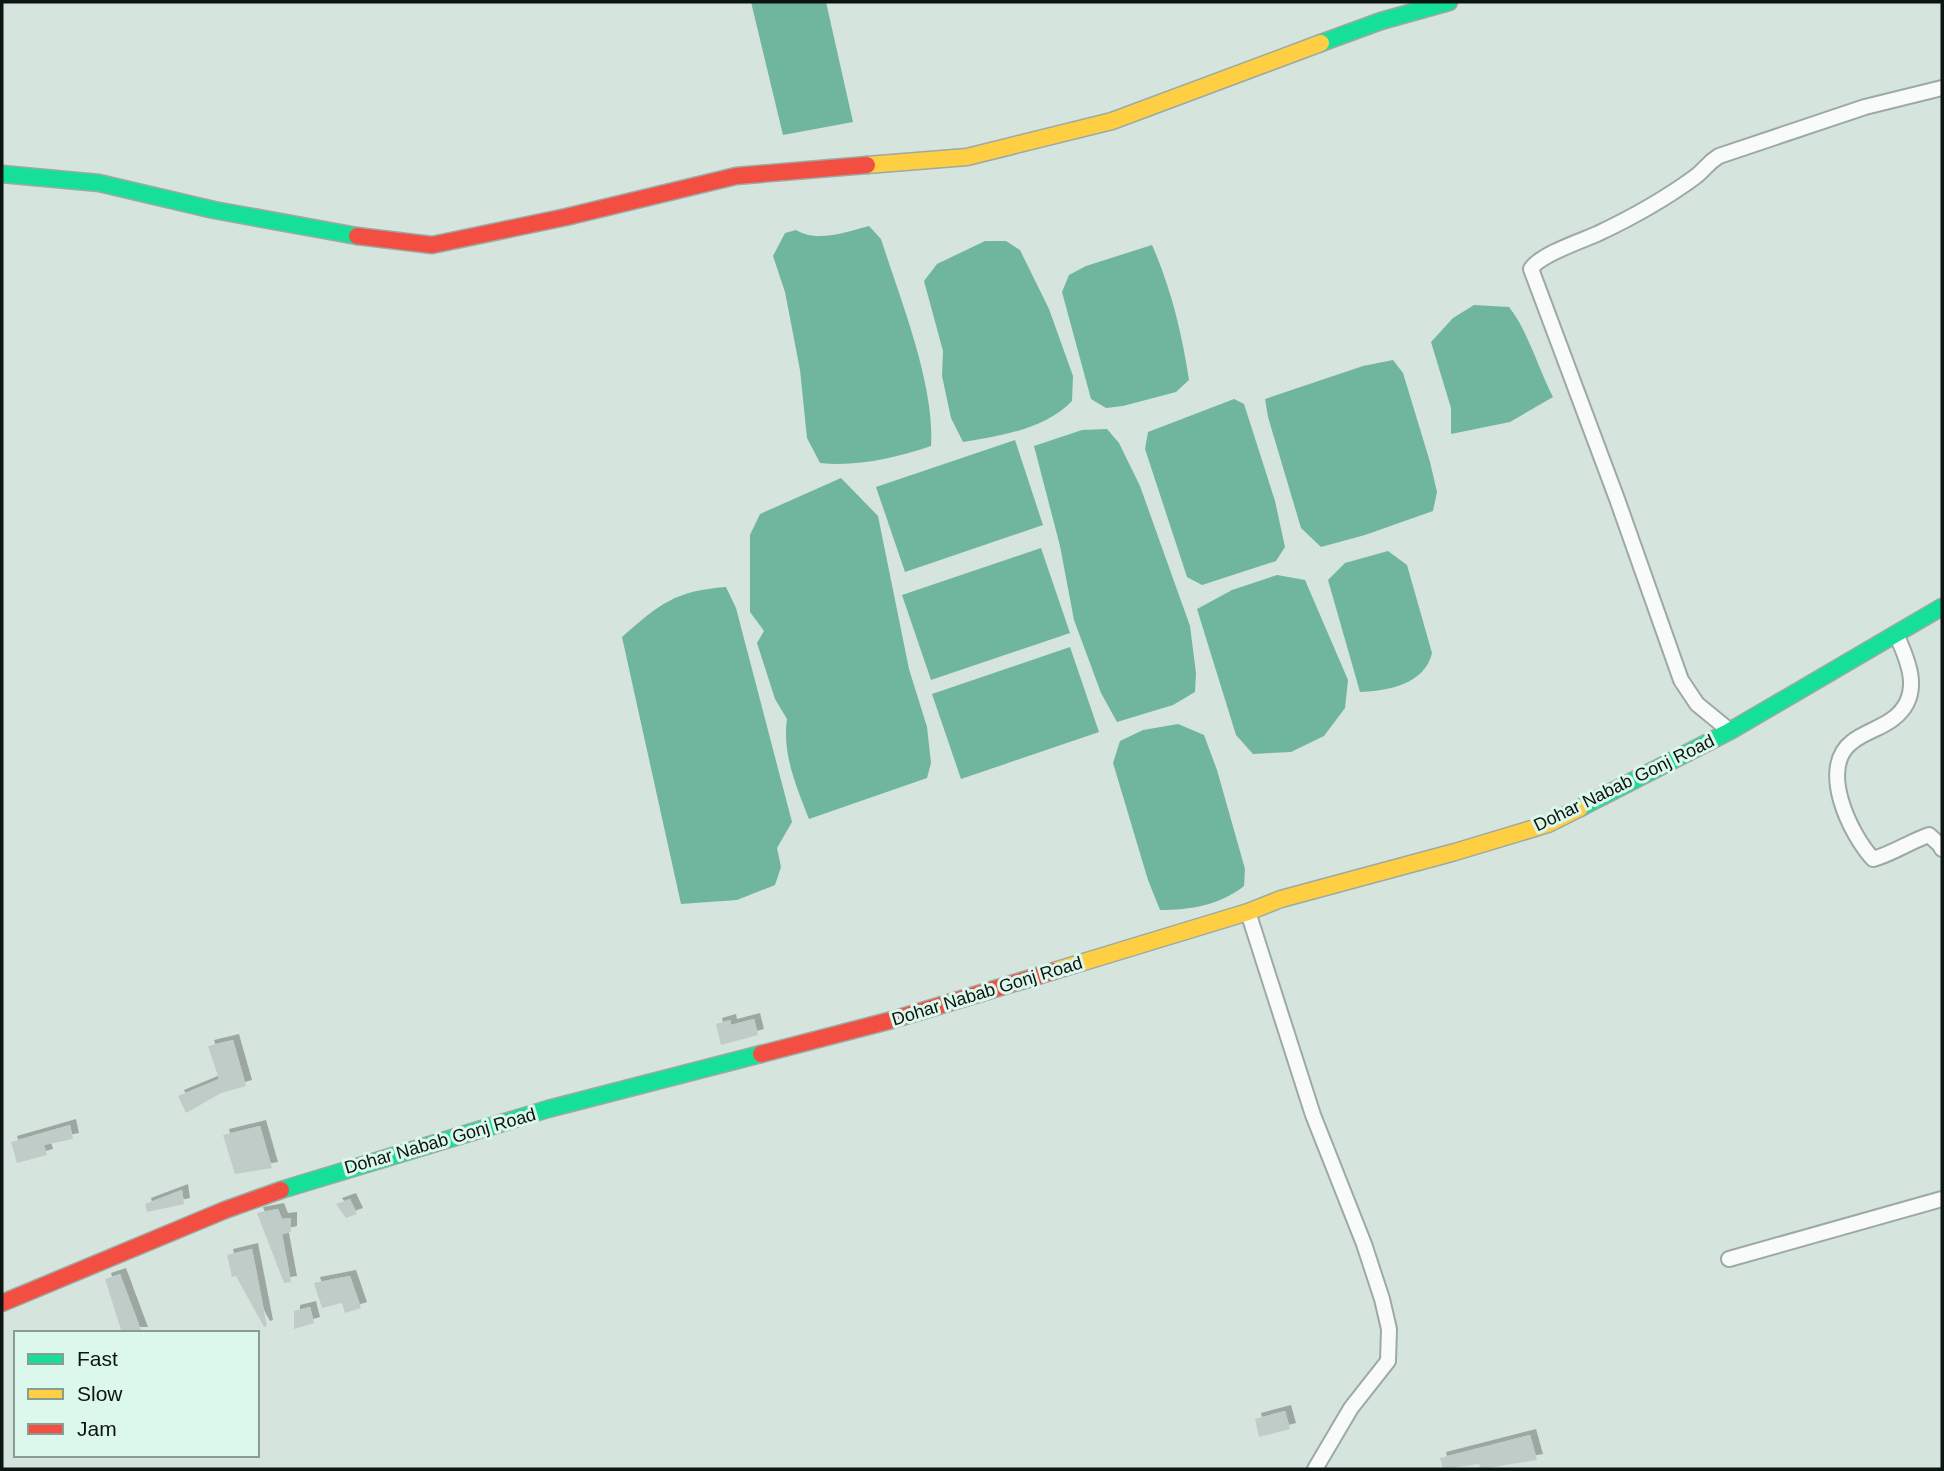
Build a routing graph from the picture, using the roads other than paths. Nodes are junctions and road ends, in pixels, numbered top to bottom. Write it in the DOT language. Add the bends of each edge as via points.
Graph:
graph roads {
  1 [pos="1449,2"];
  2 [pos="1942,88"];
  3 [pos="2,174"];
  4 [pos="1942,607"];
  5 [pos="1896,634"];
  6 [pos="1730,731"];
  7 [pos="1942,849"];
  8 [pos="1248,912"];
  9 [pos="1942,1199"];
  10 [pos="1729,1259"];
  11 [pos="2,1303"];
  12 [pos="1315,1469"];
  1 -- 3 [label="street" via="1381,21 1112,121 980,154 736,176 432,245 337,233 99,183"];
  2 -- 6 [label="street" via="1866,107 1719,156 1631,218 1531,269 1681,680 1697,704"];
  4 -- 5 [label="street, Dohar Nabab Gonj Road"];
  5 -- 6 [label="street, Dohar Nabab Gonj Road"];
  5 -- 7 [label="street" via="1912,677 1910,698 1895,718 1849,743 1836,766 1838,794 1872,859 1928,835"];
  6 -- 8 [label="street, Dohar Nabab Gonj Road" via="1548,824"];
  8 -- 11 [label="street, Dohar Nabab Gonj Road" via="892,1020 548,1110 316,1178 225,1210"];
  8 -- 12 [label="street" via="1313,1115 1364,1244 1389,1329 1388,1361 1351,1408"];
  9 -- 10 [label="street"];
}
